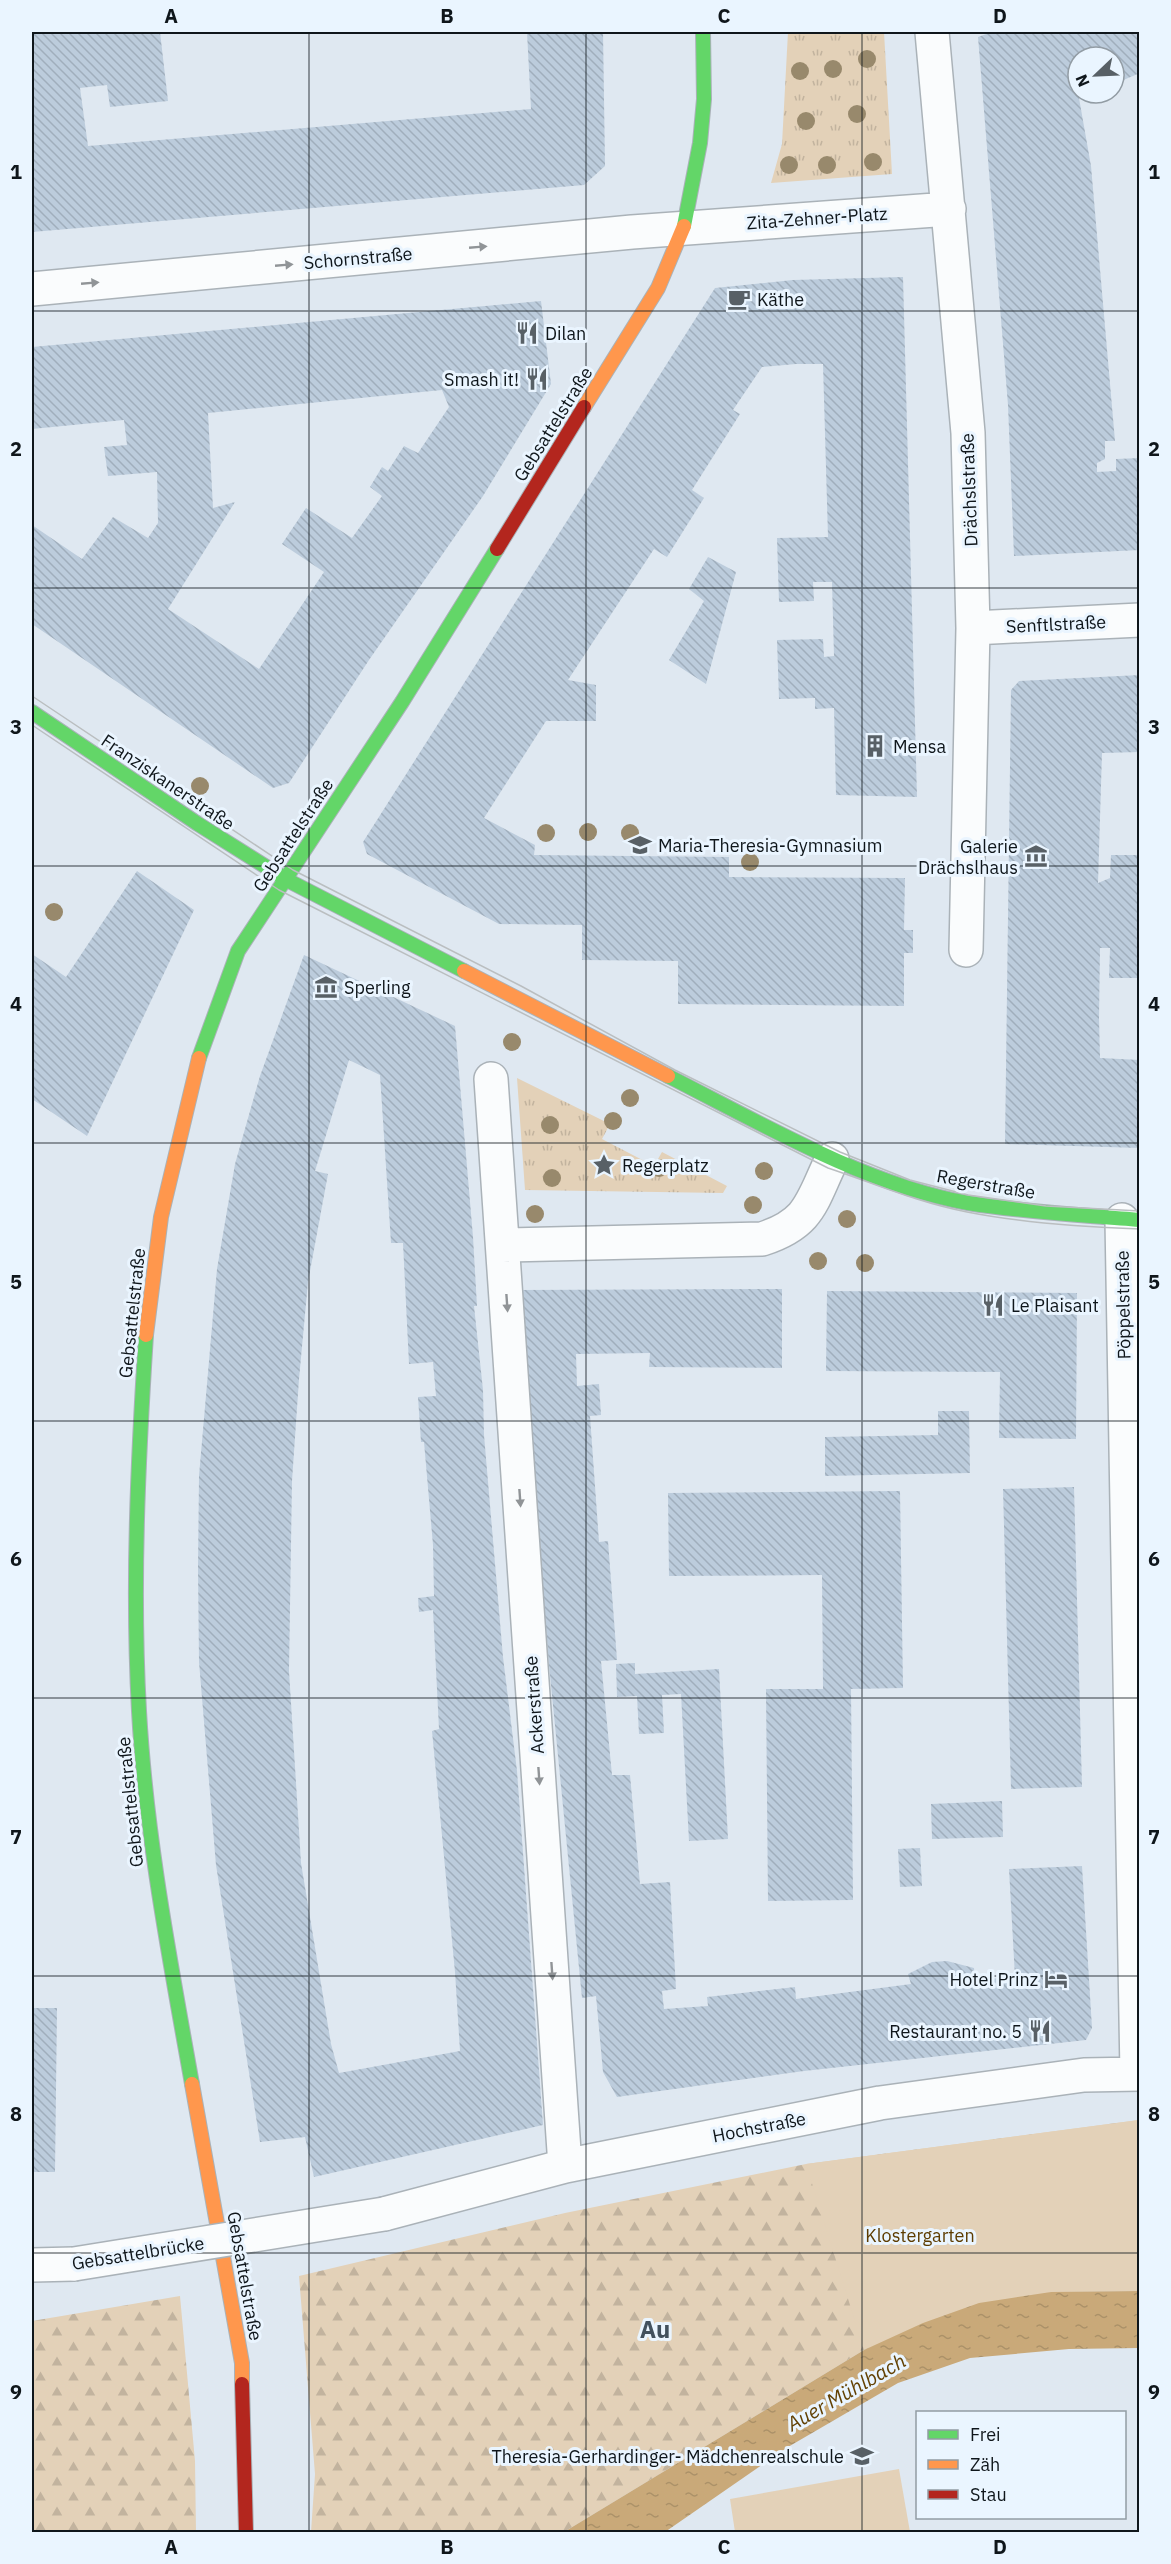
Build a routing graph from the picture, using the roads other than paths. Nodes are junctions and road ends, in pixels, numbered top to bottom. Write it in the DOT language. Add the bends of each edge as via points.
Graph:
graph roads {
  1 [pos="703,32"];
  2 [pos="932,32"];
  3 [pos="949,209"];
  4 [pos="684,228"];
  5 [pos="32,289"];
  6 [pos="1140,620"];
  7 [pos="973,628"];
  8 [pos="32,712"];
  9 [pos="287,880"];
  10 [pos="966,950"];
  11 [pos="491,1079"];
  12 [pos="832,1159"];
  13 [pos="1131,1220"];
  14 [pos="503,1245"];
  15 [pos="1138,2074"];
  16 [pos="565,2166"];
  17 [pos="384,2214"];
  18 [pos="33,2265"];
  19 [pos="246,2532"];
  1 -- 4 [label="street, Gebsattelstraße" via="700,143"];
  2 -- 3 [label="street, Drächslstraße"];
  3 -- 4 [label="street, Zita-Zehner-Platz"];
  3 -- 7 [label="street, Drächslstraße" via="968,433"];
  5 -- 4 [label="street, Schornstraße, one-way"];
  4 -- 9 [label="street, Gebsattelstraße" via="658,288"];
  6 -- 7 [label="street, Senftlstraße"];
  7 -- 10 [label="street, Drächslstraße"];
  8 -- 9 [label="street, Franziskanerstraße"];
  9 -- 12 [label="street"];
  9 -- 19 [label="street, Gebsattelstraße" via="238,951 194,1072 161,1217 147,1316 138,1477 135,1606 153,1853 242,2363"];
  11 -- 14 [label="street"];
  12 -- 13 [label="street, Regerstraße" via="909,1188 968,1203"];
  12 -- 14 [label="street" via="800,1221 762,1239"];
  13 -- 15 [label="street, Pöppelstraße"];
  14 -- 16 [label="street, Ackerstraße, one-way"];
  15 -- 16 [label="street, Hochstraße" via="1084,2075 880,2103"];
  16 -- 17 [label="street, Hochstraße"];
  17 -- 18 [label="street, Gebsattelbrücke, bridge" via="74,2264"];
}
